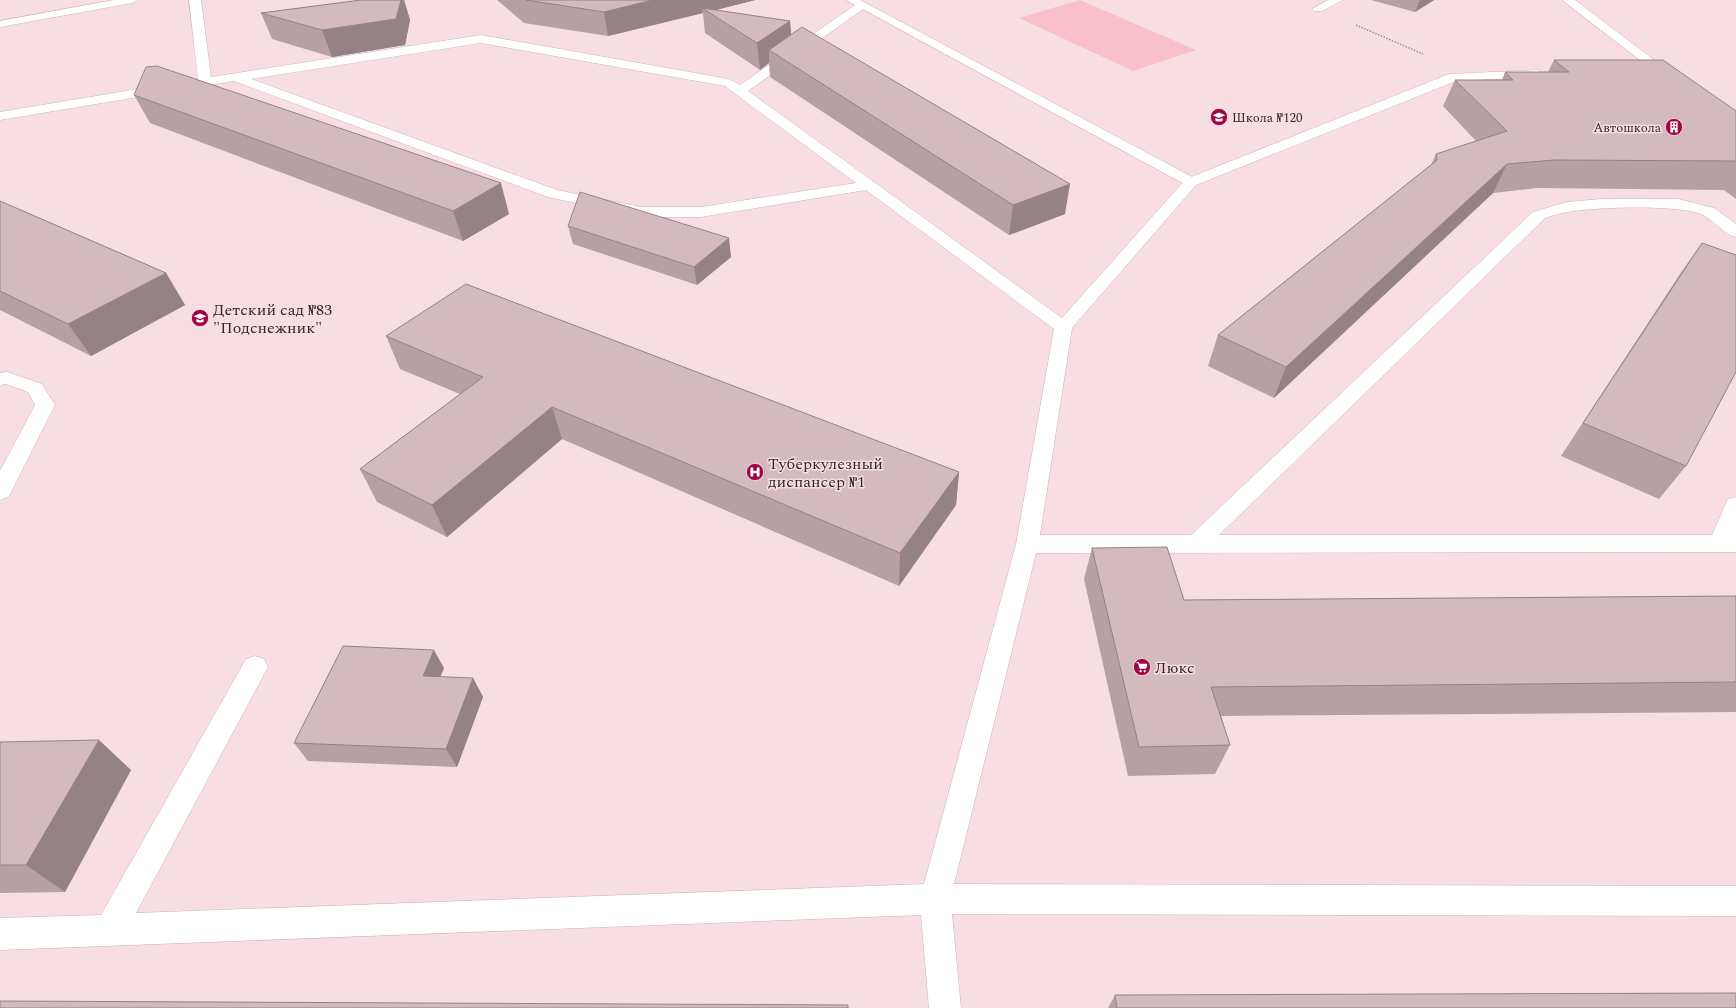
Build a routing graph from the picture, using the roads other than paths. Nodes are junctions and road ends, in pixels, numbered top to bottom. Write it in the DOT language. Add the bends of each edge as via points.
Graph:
graph roads {
  1 [pos="132,0"];
  2 [pos="195,0"];
  3 [pos="1337,0"];
  4 [pos="1568,0"];
  5 [pos="857,3"];
  6 [pos="1318,9"];
  7 [pos="0,24"];
  8 [pos="1548,73"];
  9 [pos="1647,76"];
  10 [pos="1670,76"];
  11 [pos="235,77"];
  12 [pos="205,82"];
  13 [pos="1683,85"];
  14 [pos="740,91"];
  15 [pos="0,116"];
  16 [pos="1191,182"];
  17 [pos="869,185"];
  18 [pos="1736,232"];
  19 [pos="1063,326"];
  20 [pos="0,379"];
  21 [pos="0,492"];
  22 [pos="1736,505"];
  23 [pos="1728,543"];
  24 [pos="1027,544"];
  25 [pos="1195,544"];
  26 [pos="256,667"];
  27 [pos="935,899"];
  28 [pos="1736,901"];
  29 [pos="110,930"];
  30 [pos="0,934"];
  31 [pos="945,1008"];
  1 -- 7 [label="street"];
  2 -- 12 [label="street"];
  3 -- 6 [label="street"];
  4 -- 10 [label="street"];
  5 -- 14 [label="street"];
  5 -- 16 [label="street"];
  8 -- 16 [label="street" via="1454,77"];
  9 -- 10 [label="street"];
  10 -- 13 [label="street"];
  11 -- 12 [label="street"];
  11 -- 14 [label="street" via="481,39 729,83"];
  11 -- 17 [label="street" via="553,194 641,212 701,212"];
  12 -- 15 [label="street"];
  14 -- 17 [label="street"];
  16 -- 19 [label="street"];
  17 -- 19 [label="street"];
  18 -- 25 [label="street" via="1708,211 1678,204 1601,204 1567,207 1540,215"];
  19 -- 24 [label="street"];
  20 -- 21 [label="street" via="7,378 36,388 45,405"];
  22 -- 23 [label="street"];
  23 -- 25 [label="street"];
  24 -- 25 [label="street"];
  24 -- 27 [label="street"];
  26 -- 29 [label="street"];
  27 -- 28 [label="street"];
  27 -- 29 [label="street"];
  27 -- 31 [label="street"];
  29 -- 30 [label="street"];
}
